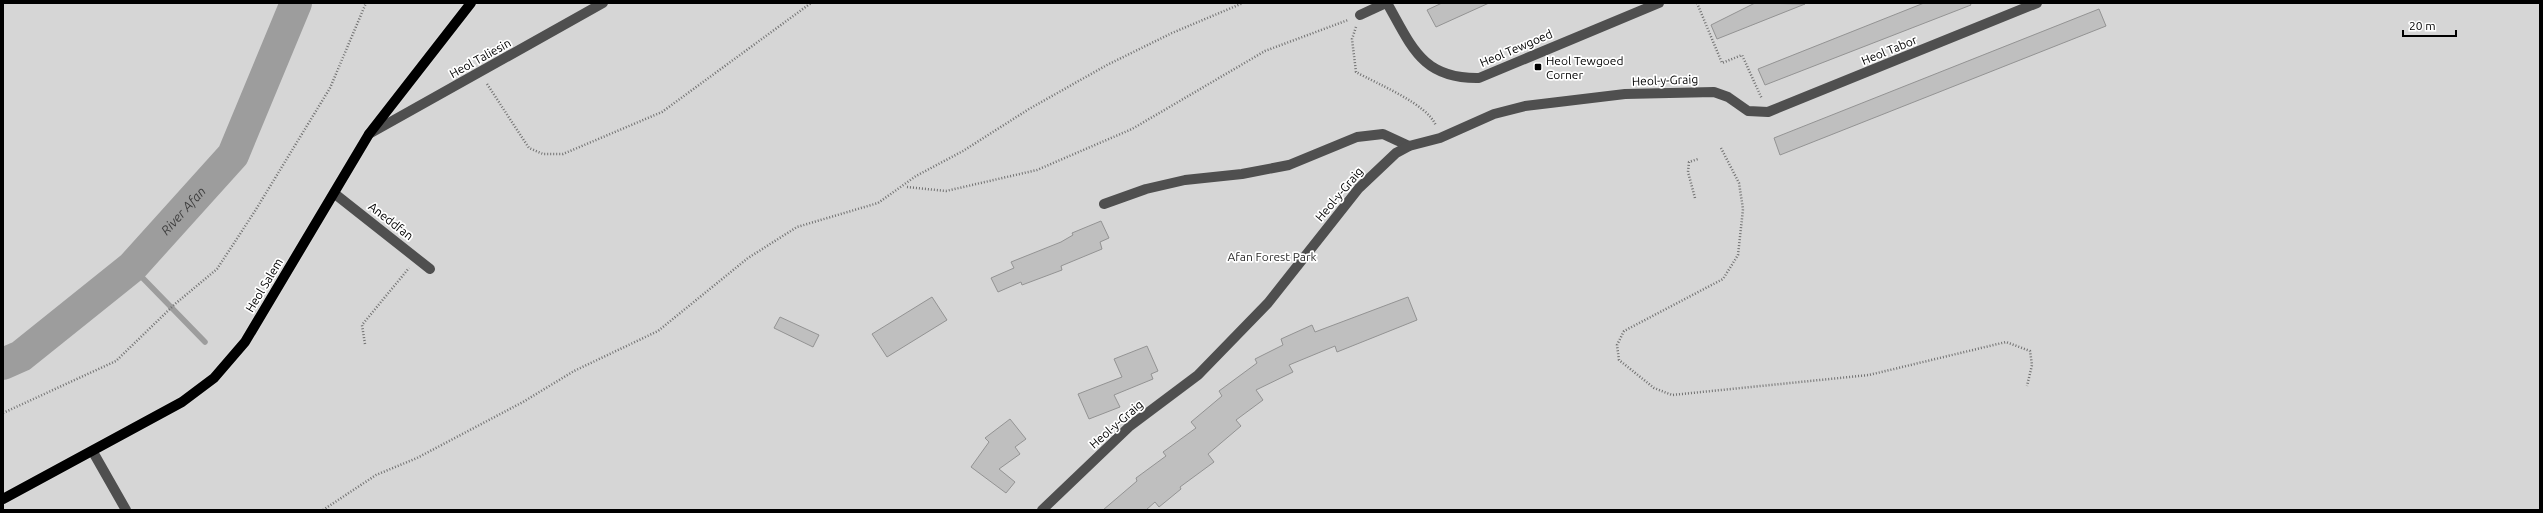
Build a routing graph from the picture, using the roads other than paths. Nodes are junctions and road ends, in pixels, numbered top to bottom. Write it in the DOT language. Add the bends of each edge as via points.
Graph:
graph roads {
  1 [pos="471,3"];
  2 [pos="603,3"];
  3 [pos="1387,3"];
  4 [pos="1659,3"];
  5 [pos="2037,3"];
  6 [pos="1360,15"];
  7 [pos="1748,111"];
  8 [pos="369,134"];
  9 [pos="1409,146"];
  10 [pos="335,194"];
  11 [pos="1104,204"];
  12 [pos="430,269"];
  13 [pos="93,452"];
  14 [pos="3,499"];
  15 [pos="126,510"];
  16 [pos="1042,510"];
  1 -- 8 [label="main road, Heol Salem"];
  2 -- 8 [label="street, Heol Taliesin"];
  3 -- 4 [label="street, Heol Tewgoed" via="1413,48 1424,61 1441,73 1458,78 1479,78"];
  3 -- 6 [label="street"];
  5 -- 7 [label="street, Heol Tabor" via="1768,112"];
  7 -- 9 [label="street, Heol-y-Graig" via="1728,97 1714,92 1625,94 1525,106 1494,114 1440,138"];
  8 -- 10 [label="main road, Heol Salem"];
  9 -- 11 [label="street" via="1383,134 1358,137 1289,165 1242,174 1185,180 1146,189"];
  9 -- 16 [label="street, Heol-y-Graig" via="1382,165 1359,188 1268,303 1198,375 1130,426"];
  10 -- 12 [label="street, Aneddfan"];
  10 -- 13 [label="main road, Heol Salem" via="245,342 214,378 182,402"];
  13 -- 14 [label="main road, Heol Salem"];
  13 -- 15 [label="street"];
}
